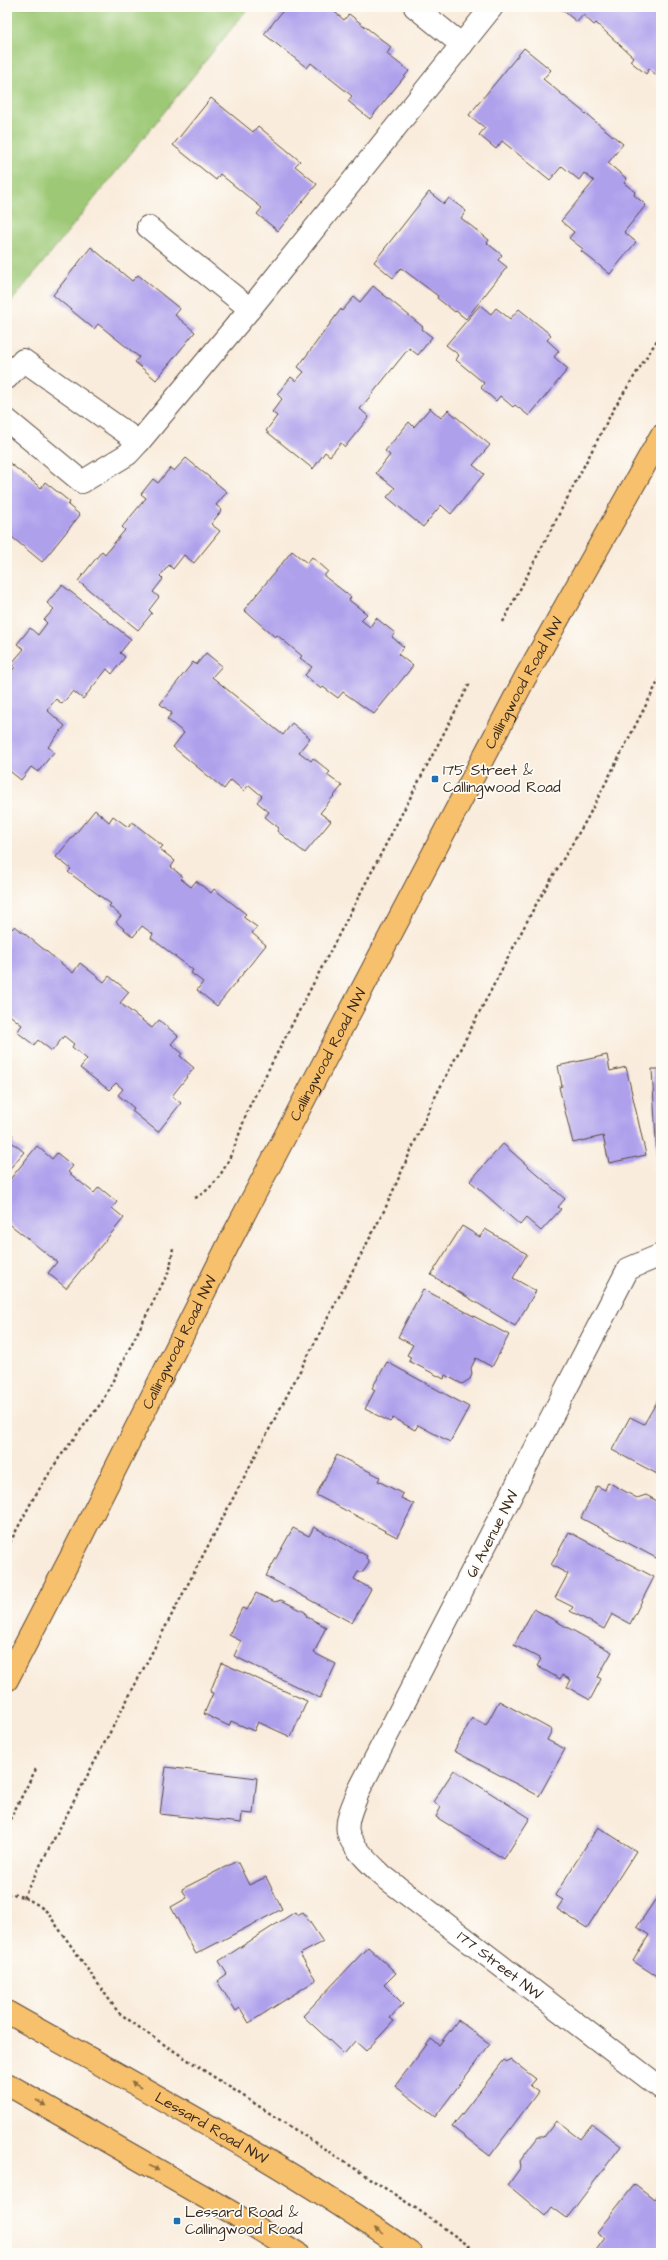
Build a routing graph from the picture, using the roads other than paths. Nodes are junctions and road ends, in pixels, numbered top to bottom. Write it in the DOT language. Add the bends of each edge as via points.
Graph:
graph roads {
  1 [pos="415,7"];
  2 [pos="492,7"];
  3 [pos="462,45"];
  4 [pos="148,227"];
  5 [pos="250,309"];
  6 [pos="7,378"];
  7 [pos="7,420"];
  8 [pos="661,436"];
  9 [pos="139,442"];
  10 [pos="661,1256"];
  11 [pos="7,1680"];
  12 [pos="348,1832"];
  13 [pos="7,2012"];
  14 [pos="7,2084"];
  15 [pos="661,2088"];
  16 [pos="297,2253"];
  17 [pos="411,2253"];
  1 -- 3 [label="street"];
  2 -- 3 [label="street"];
  3 -- 5 [label="street"];
  4 -- 5 [label="street"];
  5 -- 9 [label="street"];
  6 -- 9 [label="street" via="23,360"];
  7 -- 9 [label="street" via="82,482 128,454"];
  8 -- 11 [label="main road, Callingwood Road NW" via="521,685 231,1240"];
  10 -- 12 [label="street, 61 Avenue NW" via="628,1269 359,1790 350,1813"];
  12 -- 15 [label="street, 177 Street NW" via="363,1858 383,1876"];
  17 -- 13 [label="main road, Lessard Road NW, one-way" via="260,2156"];
  14 -- 16 [label="main road, one-way" via="231,2212"];
}
